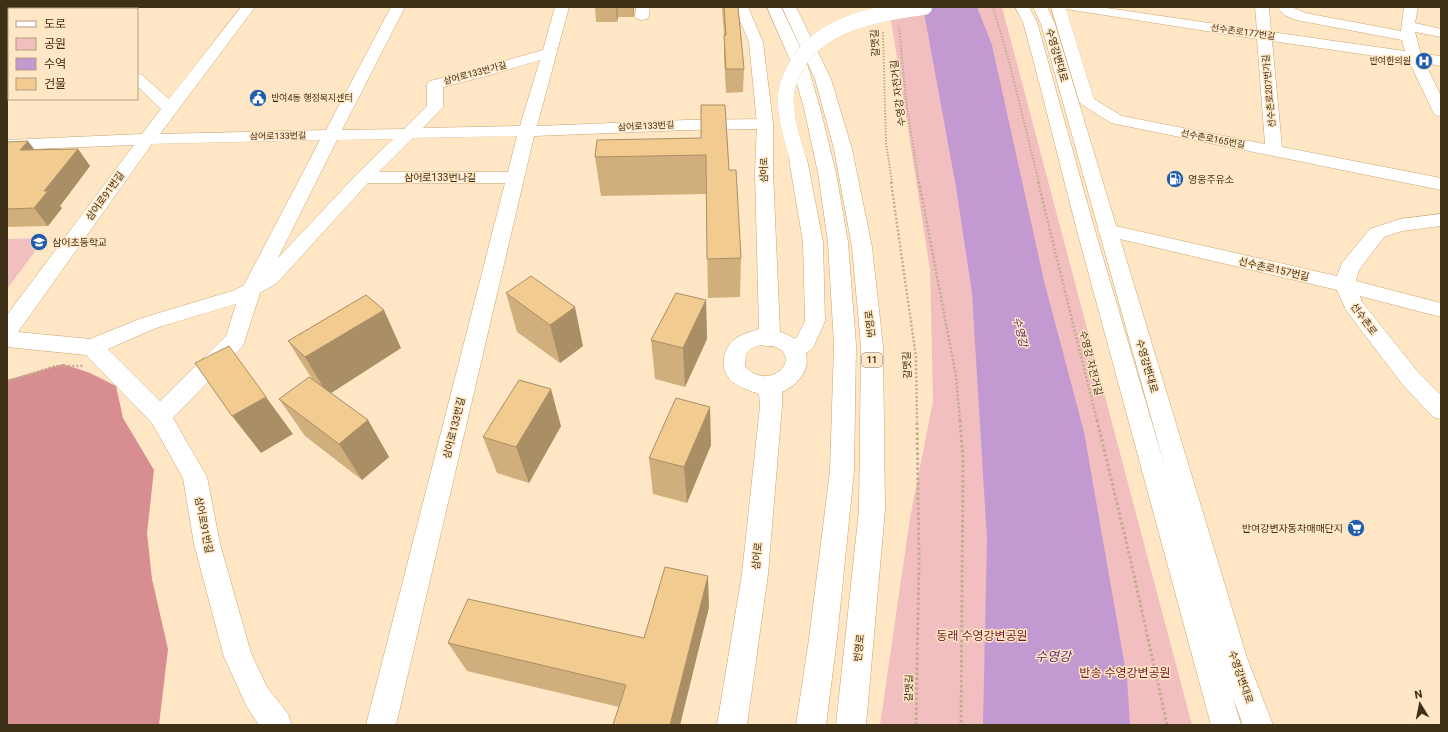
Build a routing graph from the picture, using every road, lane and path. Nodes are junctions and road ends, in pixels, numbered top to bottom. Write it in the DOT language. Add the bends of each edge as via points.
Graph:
graph roads {
  1 [pos="248,7"];
  2 [pos="398,7"];
  3 [pos="562,7"];
  4 [pos="741,7"];
  5 [pos="774,7"];
  6 [pos="789,7"];
  7 [pos="924,7"];
  8 [pos="993,7"];
  9 [pos="1022,7"];
  10 [pos="1040,7"];
  11 [pos="1058,7"];
  12 [pos="1071,7"];
  13 [pos="1124,7"];
  14 [pos="1262,7"];
  15 [pos="1284,7"];
  16 [pos="1411,7"];
  17 [pos="1136,17"];
  18 [pos="898,20"];
  19 [pos="883,29"];
  20 [pos="1408,32"];
  21 [pos="1441,34"];
  22 [pos="1264,36"];
  23 [pos="550,52"];
  24 [pos="1416,58"];
  25 [pos="1441,62"];
  26 [pos="138,79"];
  27 [pos="170,108"];
  28 [pos="1441,112"];
  29 [pos="765,124"];
  30 [pos="528,132"];
  31 [pos="409,134"];
  32 [pos="331,135"];
  33 [pos="147,139"];
  34 [pos="7,145"];
  35 [pos="1274,151"];
  36 [pos="516,177"];
  37 [pos="363,178"];
  38 [pos="1441,184"];
  39 [pos="1441,220"];
  40 [pos="1107,230"];
  41 [pos="1345,285"];
  42 [pos="250,290"];
  43 [pos="1441,310"];
  44 [pos="7,331"];
  45 [pos="770,337"];
  46 [pos="7,339"];
  47 [pos="794,350"];
  48 [pos="99,354"];
  49 [pos="7,382"];
  50 [pos="770,385"];
  51 [pos="1441,410"];
  52 [pos="160,416"];
  53 [pos="277,725"];
  54 [pos="381,725"];
  55 [pos="732,725"];
  56 [pos="811,725"];
  57 [pos="851,725"];
  58 [pos="916,725"];
  59 [pos="961,725"];
  60 [pos="1166,725"];
  61 [pos="1226,725"];
  62 [pos="1258,725"];
  1 -- 27 [label="main road, 삼어로91번길"];
  2 -- 32 [label="main road"];
  3 -- 23 [label="main road"];
  4 -- 29 [label="main road, 삼어로" via="756,42"];
  5 -- 56 [label="main road" via="798,60 827,173 838,242 845,345 842,471"];
  6 -- 57 [label="main road, 번영로 / 11" via="823,79 843,149 862,247 872,346 872,510"];
  7 -- 47 [label="main road, bridge" via="874,15 851,23 826,36 805,53 792,71 786,92 787,111 813,242 815,321 805,342"];
  8 -- 60 [label="path, 수영강 자전거길" via="1010,65 1132,566"];
  9 -- 61 [label="main road, 수영강변대로" via="1030,22 1045,74 1087,234"];
  10 -- 40 [label="main road, 수영강변대로" via="1048,24"];
  11 -- 35 [label="main road, 선수촌로165번길" via="1087,101 1117,120"];
  12 -- 17 [label="main road, 선수촌로177번길"];
  13 -- 17 [label="main road"];
  14 -- 22 [label="main road, 선수촌로207번가길"];
  15 -- 20 [label="main road" via="1301,18"];
  16 -- 20 [label="main road"];
  17 -- 22 [label="main road, 선수촌로177번길"];
  18 -- 59 [label="path, 수영강 자전거길" via="906,100 918,176 957,384 963,460"];
  19 -- 58 [label="path, 갈맷길" via="886,143 916,357 919,561"];
  20 -- 21 [label="main road"];
  20 -- 24 [label="main road"];
  22 -- 24 [label="main road, 선수촌로177번길"];
  22 -- 35 [label="main road, 선수촌로207번가길"];
  23 -- 30 [label="main road"];
  23 -- 31 [label="main road, 삼어로133번가길" via="435,84 435,108"];
  24 -- 25 [label="main road"];
  24 -- 28 [label="main road"];
  26 -- 27 [label="main road"];
  27 -- 33 [label="main road, 삼어로91번길"];
  29 -- 30 [label="main road, 삼어로133번길" via="687,124"];
  29 -- 45 [label="main road, 삼어로" via="764,172"];
  30 -- 31 [label="main road, 삼어로133번길"];
  30 -- 36 [label="main road, 삼어로133번길"];
  31 -- 32 [label="main road, 삼어로133번길"];
  31 -- 37 [label="main road"];
  32 -- 33 [label="main road, 삼어로133번길"];
  32 -- 42 [label="main road"];
  33 -- 34 [label="main road, 삼어로133번길"];
  33 -- 44 [label="main road, 삼어로91번길"];
  35 -- 38 [label="main road, 선수촌로165번길"];
  36 -- 37 [label="main road, 삼어로133번나길"];
  36 -- 54 [label="main road, 삼어로133번길"];
  37 -- 42 [label="main road" via="270,278"];
  39 -- 41 [label="main road" via="1400,225 1377,233 1349,268"];
  40 -- 41 [label="main road, 선수촌로157번길"];
  40 -- 62 [label="main road, 수영강변대로" via="1233,658"];
  41 -- 43 [label="main road, 선수촌로157번길"];
  41 -- 51 [label="main road, 선수촌로" via="1352,306 1410,378"];
  42 -- 48 [label="main road" via="242,295 149,323"];
  42 -- 52 [label="main road" via="235,340"];
  45 -- 47 [label="main road"];
  45 -- 50 [label="main road" via="750,339 736,351 733,359 740,375 754,383"];
  46 -- 48 [label="main road"];
  47 -- 50 [label="main road" via="797,365 794,372 789,378"];
  48 -- 49 [label="path" via="82,366 55,366"];
  48 -- 52 [label="main road, 삼어로91번길"];
  50 -- 55 [label="main road, 삼어로" via="755,574"];
  52 -- 53 [label="main road, 삼어로91번길" via="195,477 207,544 238,657 257,697"];
}
